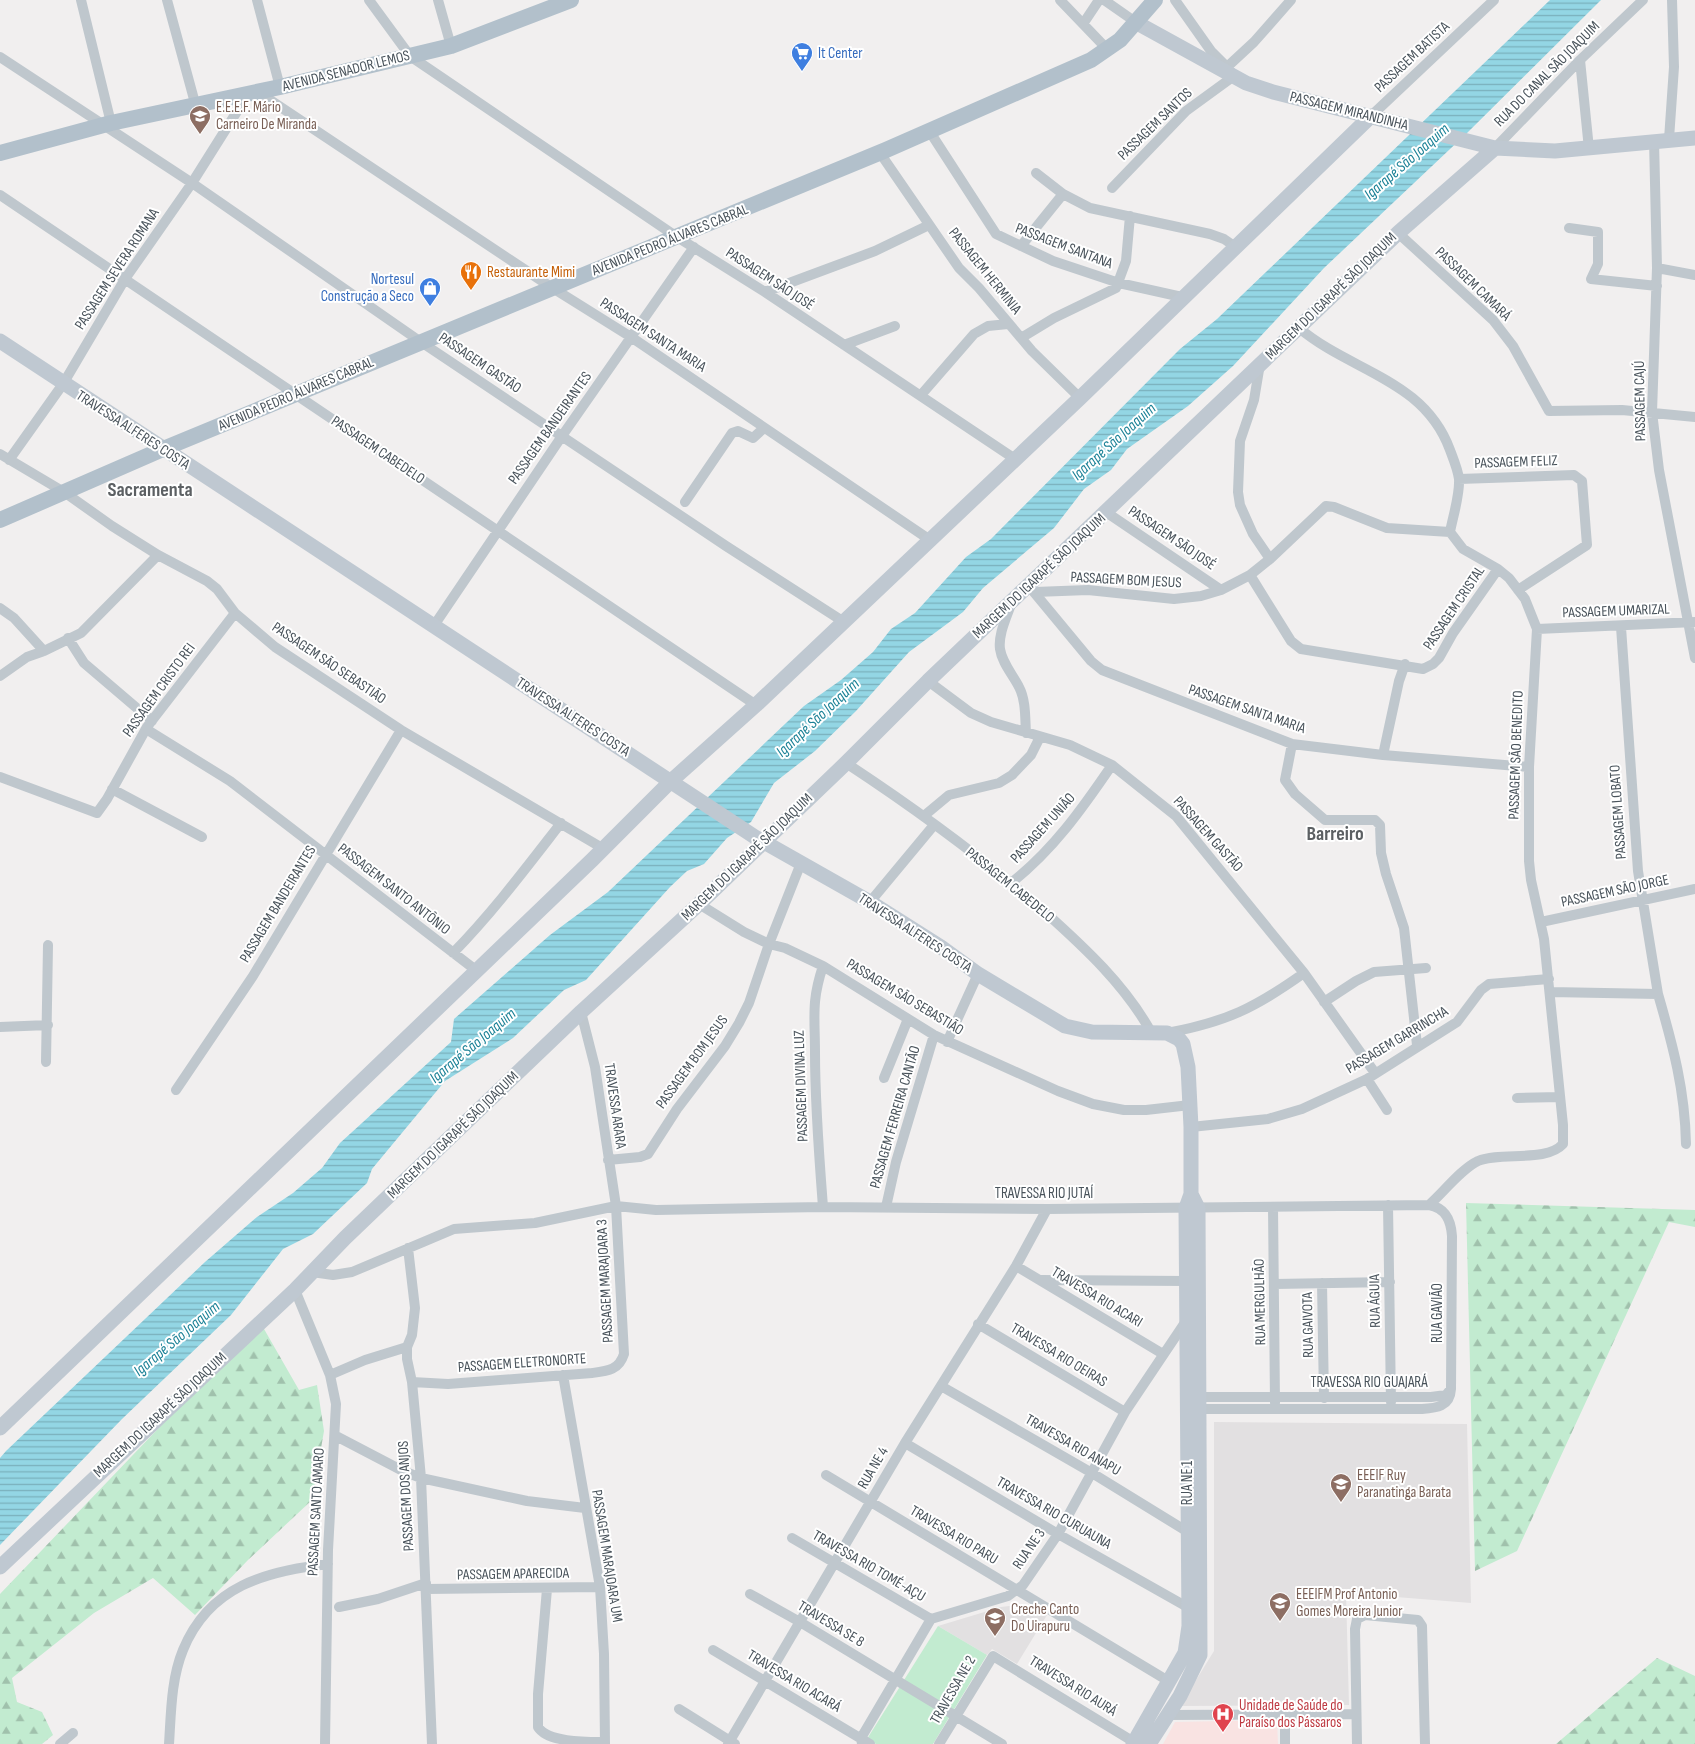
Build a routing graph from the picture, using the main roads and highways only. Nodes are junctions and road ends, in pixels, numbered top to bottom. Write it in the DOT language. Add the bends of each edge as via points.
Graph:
graph roads {
  1 [pos="570,0"];
  2 [pos="1155,0"];
  3 [pos="0,153"];
  4 [pos="0,520"];
  1 -- 3 [label="main road, AVENIDA SENADOR LEMOS" via="451,46 106,124"];
  2 -- 4 [label="main road, AVENIDA PEDRO ÁLVARES CABRAL" via="1108,50 1091,60 930,132 551,287"];
}
